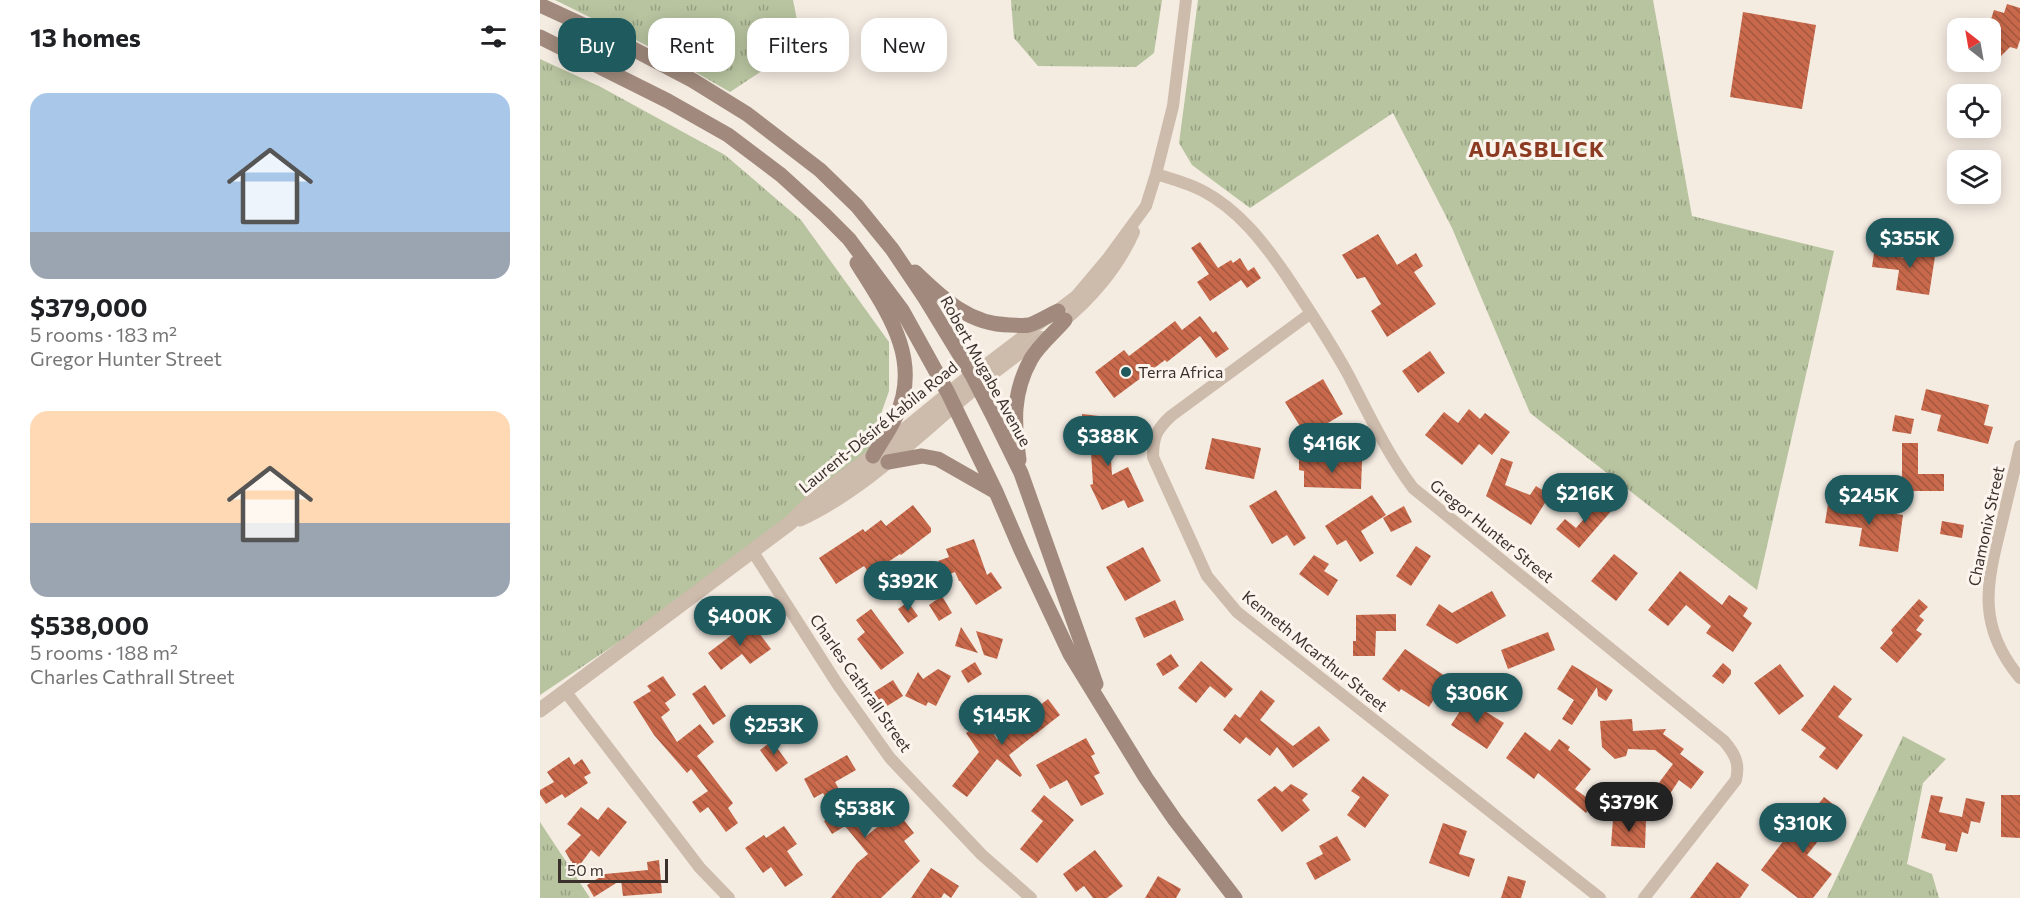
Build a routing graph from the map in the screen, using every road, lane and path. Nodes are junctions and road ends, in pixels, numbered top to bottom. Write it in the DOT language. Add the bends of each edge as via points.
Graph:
graph roads {
  1 [pos="1186,0"];
  2 [pos="540,5"];
  3 [pos="540,37"];
  4 [pos="1156,174"];
  5 [pos="825,215"];
  6 [pos="892,249"];
  7 [pos="1311,313"];
  8 [pos="1062,315"];
  9 [pos="974,381"];
  10 [pos="951,399"];
  11 [pos="2020,446"];
  12 [pos="873,456"];
  13 [pos="888,462"];
  14 [pos="1021,473"];
  15 [pos="996,492"];
  16 [pos="790,524"];
  17 [pos="753,552"];
  18 [pos="2020,678"];
  19 [pos="565,691"];
  20 [pos="540,710"];
  21 [pos="1110,721"];
  22 [pos="729,898"];
  23 [pos="1031,898"];
  24 [pos="1235,898"];
  25 [pos="1600,898"];
  26 [pos="1644,898"];
  1 -- 4 [label="street, Laurent-Désiré Kabila Road" via="1173,106"];
  2 -- 6 [label="main road, Robert Mugabe Avenue" via="692,80 747,114 820,170 857,206"];
  3 -- 5 [label="main road, Robert Mugabe Avenue" via="728,135"];
  4 -- 7 [label="street, Gregor Hunter Street" via="1205,192 1229,208 1263,242"];
  4 -- 8 [label="street, Laurent-Désiré Kabila Road" via="1146,207"];
  5 -- 10 [label="main road, Robert Mugabe Avenue" via="849,239 902,310"];
  5 -- 12 [label="main road" via="876,293 902,343 906,362 897,416"];
  6 -- 8 [label="main road" via="940,296 982,322 1028,325"];
  6 -- 9 [label="main road, Robert Mugabe Avenue"];
  7 -- 25 [label="street, Kenneth Mcarthur Street" via="1158,428 1153,457 1208,576 1237,612"];
  7 -- 26 [label="street, Gregor Hunter Street" via="1393,461 1413,488 1734,753 1739,767 1736,780"];
  8 -- 9 [label="street, Laurent-Désiré Kabila Road"];
  8 -- 14 [label="main road" via="1032,357 1021,382 1015,427"];
  9 -- 10 [label="street, Laurent-Désiré Kabila Road"];
  9 -- 14 [label="main road, Robert Mugabe Avenue"];
  10 -- 12 [label="street, Laurent-Désiré Kabila Road"];
  10 -- 13 [label="street, Laurent-Désiré Kabila Road"];
  10 -- 15 [label="main road, Robert Mugabe Avenue"];
  11 -- 18 [label="street, Chamonix Street" via="1988,593 1994,637"];
  12 -- 16 [label="street, Laurent-Désiré Kabila Road" via="813,501"];
  13 -- 15 [label="main road" via="922,456 938,459"];
  13 -- 16 [label="street, Laurent-Désiré Kabila Road" via="819,510"];
  14 -- 21 [label="main road, Robert Mugabe Avenue"];
  15 -- 21 [label="main road, Robert Mugabe Avenue" via="1070,654"];
  16 -- 17 [label="street, Laurent-Désiré Kabila Road"];
  17 -- 19 [label="street, Laurent-Désiré Kabila Road"];
  17 -- 23 [label="street, Charles Cathrall Street" via="890,758 982,855"];
  19 -- 20 [label="street, Laurent-Désiré Kabila Road"];
  19 -- 22 [label="street" via="700,868"];
  21 -- 24 [label="main road, Robert Mugabe Avenue" via="1175,820"];
}
